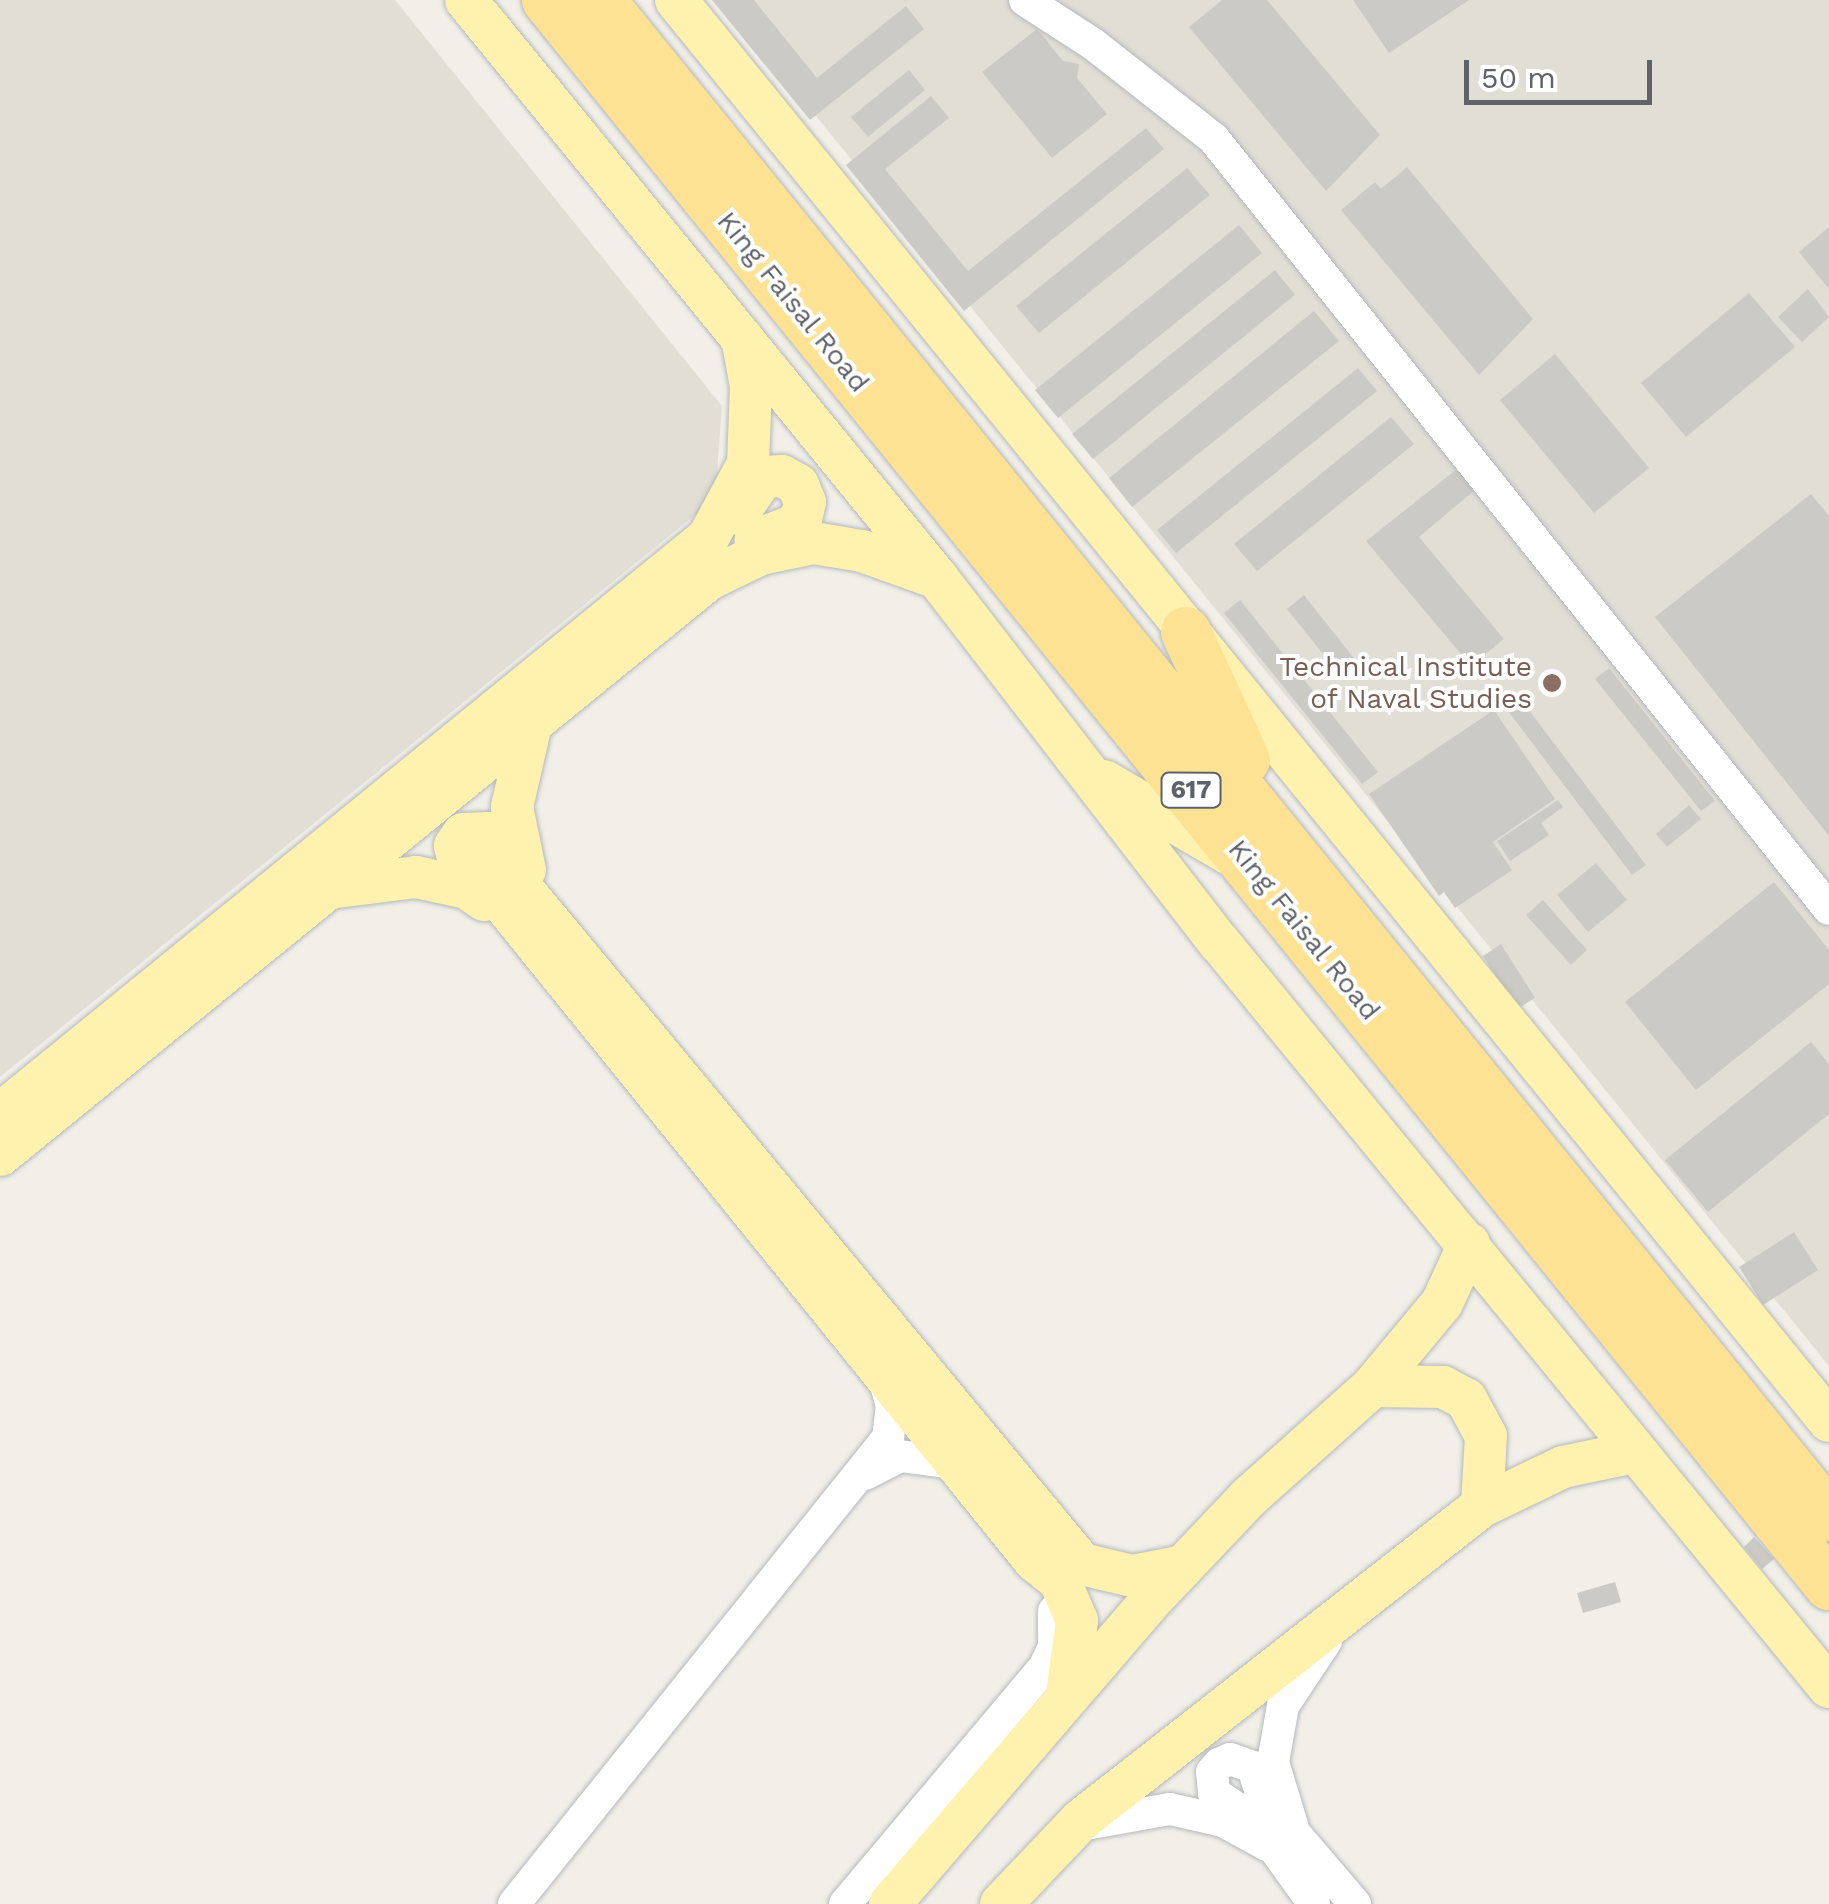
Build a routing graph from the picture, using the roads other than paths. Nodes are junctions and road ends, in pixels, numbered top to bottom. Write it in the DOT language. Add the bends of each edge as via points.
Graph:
graph roads {
  1 [pos="466,0"];
  2 [pos="548,0"];
  3 [pos="600,0"];
  4 [pos="676,0"];
  5 [pos="1025,0"];
  6 [pos="742,338"];
  7 [pos="699,567"];
  8 [pos="938,579"];
  9 [pos="1186,632"];
  10 [pos="531,724"];
  11 [pos="1082,768"];
  12 [pos="1267,816"];
  13 [pos="1253,867"];
  14 [pos="327,890"];
  15 [pos="1829,909"];
  16 [pos="540,928"];
  17 [pos="0,1114"];
  18 [pos="0,1155"];
  19 [pos="1469,1244"];
  20 [pos="882,1374"];
  21 [pos="1374,1386"];
  22 [pos="1829,1421"];
  23 [pos="1634,1452"];
  24 [pos="954,1462"];
  25 [pos="861,1476"];
  26 [pos="1482,1506"];
  27 [pos="1829,1516"];
  28 [pos="1035,1561"];
  29 [pos="1182,1566"];
  30 [pos="1829,1585"];
  31 [pos="1350,1609"];
  32 [pos="1829,1687"];
  33 [pos="1067,1694"];
  34 [pos="1075,1827"];
  35 [pos="1279,1835"];
  36 [pos="514,1904"];
  37 [pos="846,1904"];
  38 [pos="890,1904"];
  39 [pos="1001,1904"];
  40 [pos="1314,1904"];
  41 [pos="1356,1904"];
  1 -- 6 [label="main road"];
  2 -- 13 [label="highway, King Faisal Road / 617"];
  3 -- 12 [label="highway, King Faisal Road / 617"];
  4 -- 9 [label="main road"];
  5 -- 15 [label="street" via="1214,139"];
  6 -- 7 [label="main road" via="751,386 748,464"];
  6 -- 8 [label="main road"];
  7 -- 8 [label="main road" via="814,543 862,550"];
  7 -- 10 [label="main road"];
  7 -- 17 [label="main road"];
  8 -- 11 [label="main road"];
  9 -- 12 [label="highway"];
  9 -- 22 [label="main road"];
  10 -- 14 [label="main road"];
  10 -- 16 [label="main road" via="514,788 513,831"];
  11 -- 13 [label="main road"];
  11 -- 19 [label="main road"];
  12 -- 27 [label="highway, King Faisal Road / 617"];
  13 -- 30 [label="highway, King Faisal Road / 617"];
  14 -- 16 [label="main road" via="382,877 442,880"];
  14 -- 18 [label="main road"];
  16 -- 20 [label="main road"];
  16 -- 29 [label="main road" via="1082,1564 1132,1576"];
  19 -- 21 [label="main road" via="1442,1303"];
  19 -- 23 [label="main road"];
  20 -- 24 [label="main road"];
  20 -- 25 [label="street" via="892,1406 888,1438"];
  21 -- 26 [label="main road" via="1443,1388 1466,1399 1486,1436"];
  21 -- 29 [label="main road"];
  23 -- 26 [label="main road" via="1563,1467"];
  23 -- 32 [label="main road"];
  24 -- 25 [label="street" via="900,1456"];
  24 -- 28 [label="main road"];
  25 -- 36 [label="street" via="683,1686"];
  26 -- 31 [label="main road"];
  28 -- 33 [label="main road" via="1072,1602 1077,1644"];
  28 -- 37 [label="street" via="1053,1598 1054,1648 1044,1668"];
  29 -- 33 [label="main road"];
  31 -- 34 [label="main road"];
  31 -- 35 [label="street" via="1292,1686 1278,1724"];
  33 -- 38 [label="main road"];
  34 -- 35 [label="street" via="1170,1809"];
  34 -- 39 [label="main road"];
  35 -- 40 [label="street"];
  35 -- 41 [label="street"];
}
